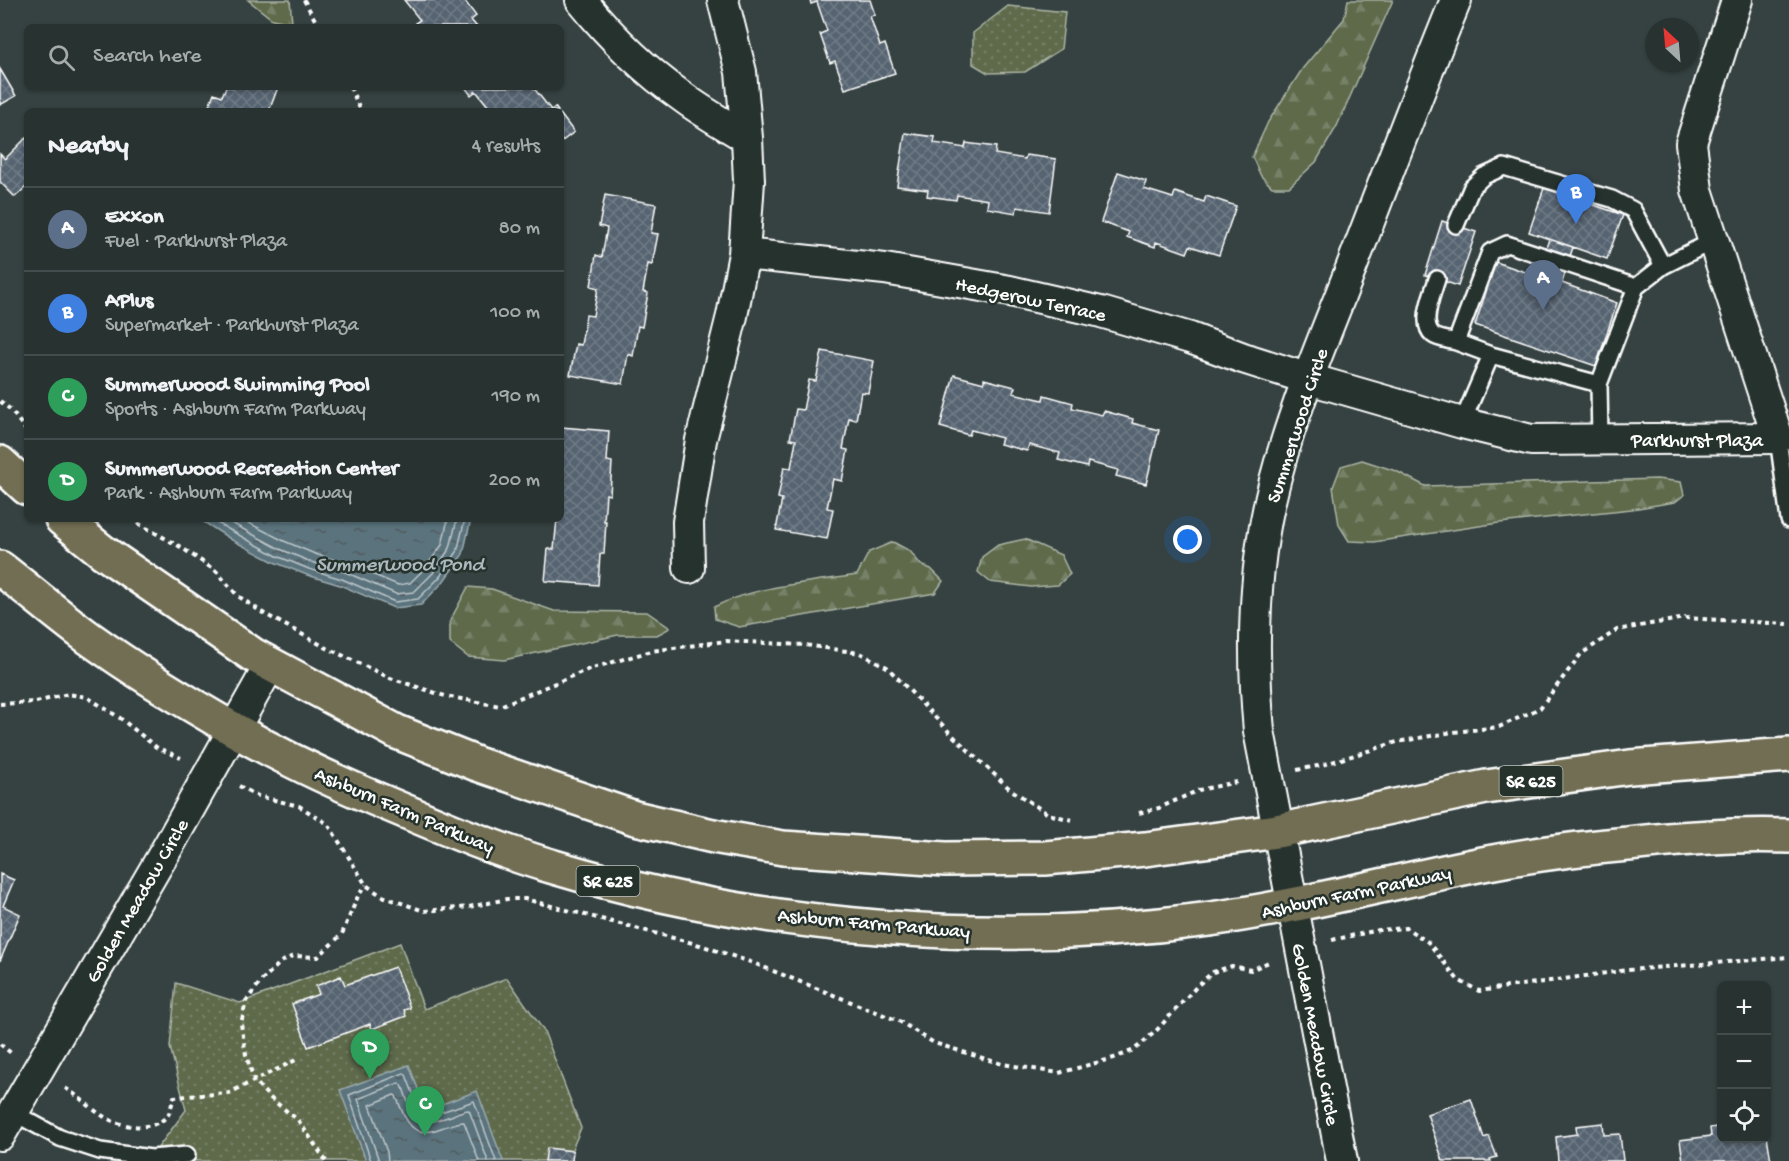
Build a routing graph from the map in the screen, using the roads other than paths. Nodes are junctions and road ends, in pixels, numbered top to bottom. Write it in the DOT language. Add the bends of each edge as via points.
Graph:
graph roads {
  1 [pos="581,0"];
  2 [pos="723,0"];
  3 [pos="1456,0"];
  4 [pos="1737,0"];
  5 [pos="747,138"];
  6 [pos="1456,225"];
  7 [pos="1713,240"];
  8 [pos="744,254"];
  9 [pos="1663,266"];
  10 [pos="1437,279"];
  11 [pos="1636,287"];
  12 [pos="1456,342"];
  13 [pos="1491,355"];
  14 [pos="1309,379"];
  15 [pos="1599,384"];
  16 [pos="1462,423"];
  17 [pos="1783,438"];
  18 [pos="1600,440"];
  19 [pos="0,463"];
  20 [pos="24,486"];
  21 [pos="1789,520"];
  22 [pos="66,522"];
  23 [pos="0,568"];
  24 [pos="689,568"];
  25 [pos="270,665"];
  26 [pos="234,730"];
  27 [pos="1789,755"];
  28 [pos="1276,831"];
  29 [pos="1789,836"];
  30 [pos="1292,906"];
  31 [pos="5,1117"];
  32 [pos="187,1155"];
  33 [pos="1342,1161"];
  1 -- 5 [label="street" via="657,76"];
  2 -- 5 [label="street" via="741,72"];
  3 -- 14 [label="street, Summerwood Circle"];
  4 -- 7 [label="street, Parkhurst Plaza" via="1691,143 1697,190"];
  5 -- 8 [label="street" via="749,181"];
  6 -- 9 [label="lane" via="1472,186 1504,167 1611,199 1633,210"];
  7 -- 9 [label="lane"];
  7 -- 17 [label="street, Parkhurst Plaza"];
  8 -- 14 [label="street, Hedgerow Terrace" via="885,269 1010,291 1112,315"];
  8 -- 24 [label="street" via="701,440 688,522"];
  9 -- 11 [label="lane"];
  10 -- 12 [label="lane" via="1427,316 1428,327 1434,336"];
  11 -- 12 [label="lane" via="1507,244 1490,252"];
  11 -- 15 [label="lane"];
  12 -- 13 [label="lane"];
  13 -- 15 [label="lane"];
  13 -- 16 [label="lane"];
  14 -- 16 [label="street, Parkhurst Plaza"];
  14 -- 28 [label="street, Summerwood Circle" via="1270,502 1258,577 1254,682"];
  15 -- 18 [label="lane"];
  16 -- 18 [label="street, Parkhurst Plaza" via="1531,440"];
  17 -- 18 [label="street, Parkhurst Plaza"];
  17 -- 21 [label="lane"];
  19 -- 20 [label="main road"];
  22 -- 25 [label="main road, SR 625" via="103,552"];
  23 -- 26 [label="main road, Ashburn Farm Parkway / SR 625" via="89,638"];
  25 -- 26 [label="street, Golden Meadow Circle"];
  25 -- 28 [label="main road, SR 625" via="397,732 548,789 635,818 783,848 945,859 1045,858"];
  26 -- 30 [label="main road, Ashburn Farm Parkway / SR 625" via="324,777 472,840 564,870 725,906 827,922 1011,932 1205,920"];
  26 -- 31 [label="street, Golden Meadow Circle" via="37,1071"];
  27 -- 28 [label="main road, SR 625" via="1630,767 1497,786"];
  28 -- 30 [label="street, Summerwood Circle"];
  29 -- 30 [label="main road, Ashburn Farm Parkway / SR 625" via="1681,838 1580,849 1490,862"];
  30 -- 33 [label="street, Golden Meadow Circle"];
  31 -- 32 [label="lane" via="100,1151 151,1158"];
}
